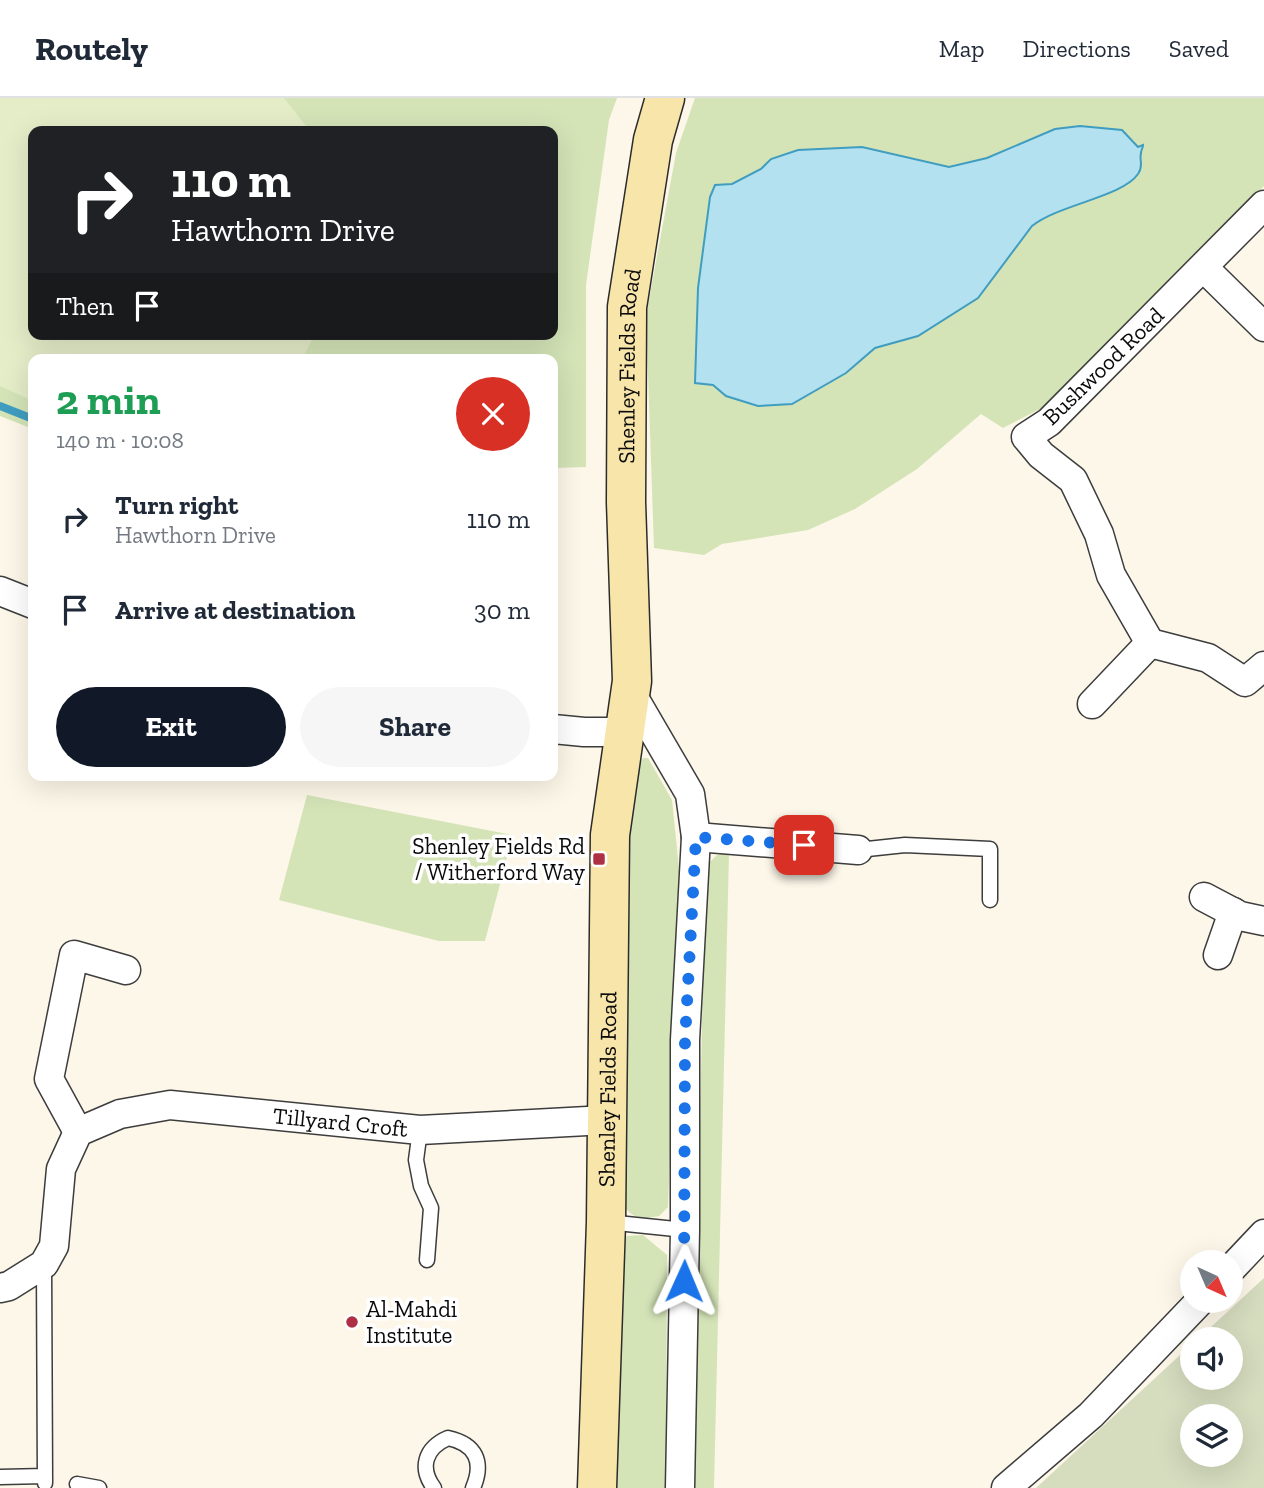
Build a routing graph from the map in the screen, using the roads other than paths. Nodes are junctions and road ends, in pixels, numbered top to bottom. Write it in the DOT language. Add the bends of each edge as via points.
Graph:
graph roads {
  1 [pos="665,98"];
  2 [pos="1264,205"];
  3 [pos="1204,268"];
  4 [pos="1264,327"];
  5 [pos="0,591"];
  6 [pos="28,602"];
  7 [pos="1150,643"];
  8 [pos="1264,666"];
  9 [pos="630,691"];
  10 [pos="1092,704"];
  11 [pos="558,729"];
  12 [pos="625,732"];
  13 [pos="696,837"];
  14 [pos="858,850"];
  15 [pos="1204,897"];
  16 [pos="990,900"];
  17 [pos="1233,912"];
  18 [pos="1264,921"];
  19 [pos="1218,955"];
  20 [pos="126,970"];
  21 [pos="606,1120"];
  22 [pos="420,1130"];
  23 [pos="78,1132"];
  24 [pos="606,1222"];
  25 [pos="685,1230"];
  26 [pos="1264,1234"];
  27 [pos="1243,1256"];
  28 [pos="427,1261"];
  29 [pos="44,1264"];
  30 [pos="0,1288"];
  31 [pos="1189,1313"];
  32 [pos="0,1476"];
  33 [pos="77,1483"];
  34 [pos="99,1488"];
  35 [pos="434,1488"];
  36 [pos="473,1488"];
  37 [pos="597,1488"];
  38 [pos="680,1488"];
  39 [pos="1006,1488"];
  1 -- 9 [label="street, Shenley Fields Road" via="653,140 627,307 629,638 625,678"];
  2 -- 3 [label="street, Bushwood Road"];
  3 -- 4 [label="street"];
  3 -- 7 [label="street, Bushwood Road" via="1049,422 1026,437 1073,480 1111,575"];
  5 -- 6 [label="street"];
  7 -- 8 [label="street" via="1208,658 1245,682"];
  7 -- 10 [label="street"];
  9 -- 12 [label="street, Shenley Fields Road"];
  9 -- 13 [label="street, Shenley Fields Road" via="690,794"];
  11 -- 12 [label="street"];
  12 -- 21 [label="street, Shenley Fields Road" via="610,835"];
  13 -- 14 [label="street"];
  13 -- 25 [label="street, Shenley Fields Road" via="685,1040"];
  14 -- 16 [label="lane" via="905,845 990,849"];
  15 -- 17 [label="street"];
  17 -- 18 [label="street"];
  17 -- 19 [label="street"];
  20 -- 23 [label="street" via="74,955 49,1079"];
  21 -- 22 [label="street, Tillyard Croft"];
  21 -- 24 [label="street, Shenley Fields Road"];
  22 -- 23 [label="street, Tillyard Croft" via="170,1105 120,1114"];
  22 -- 28 [label="lane" via="416,1160 431,1208"];
  23 -- 29 [label="street" via="61,1169 54,1246"];
  24 -- 25 [label="lane"];
  24 -- 37 [label="street, Shenley Fields Road"];
  25 -- 38 [label="street, Shenley Fields Road"];
  26 -- 27 [label="street"];
  29 -- 30 [label="street"];
  29 -- 32 [label="lane" via="45,1480"];
  31 -- 39 [label="street" via="1091,1415"];
  33 -- 34 [label="lane"];
  35 -- 36 [label="lane" via="426,1475 427,1454 448,1438 472,1448 478,1459"];
}
